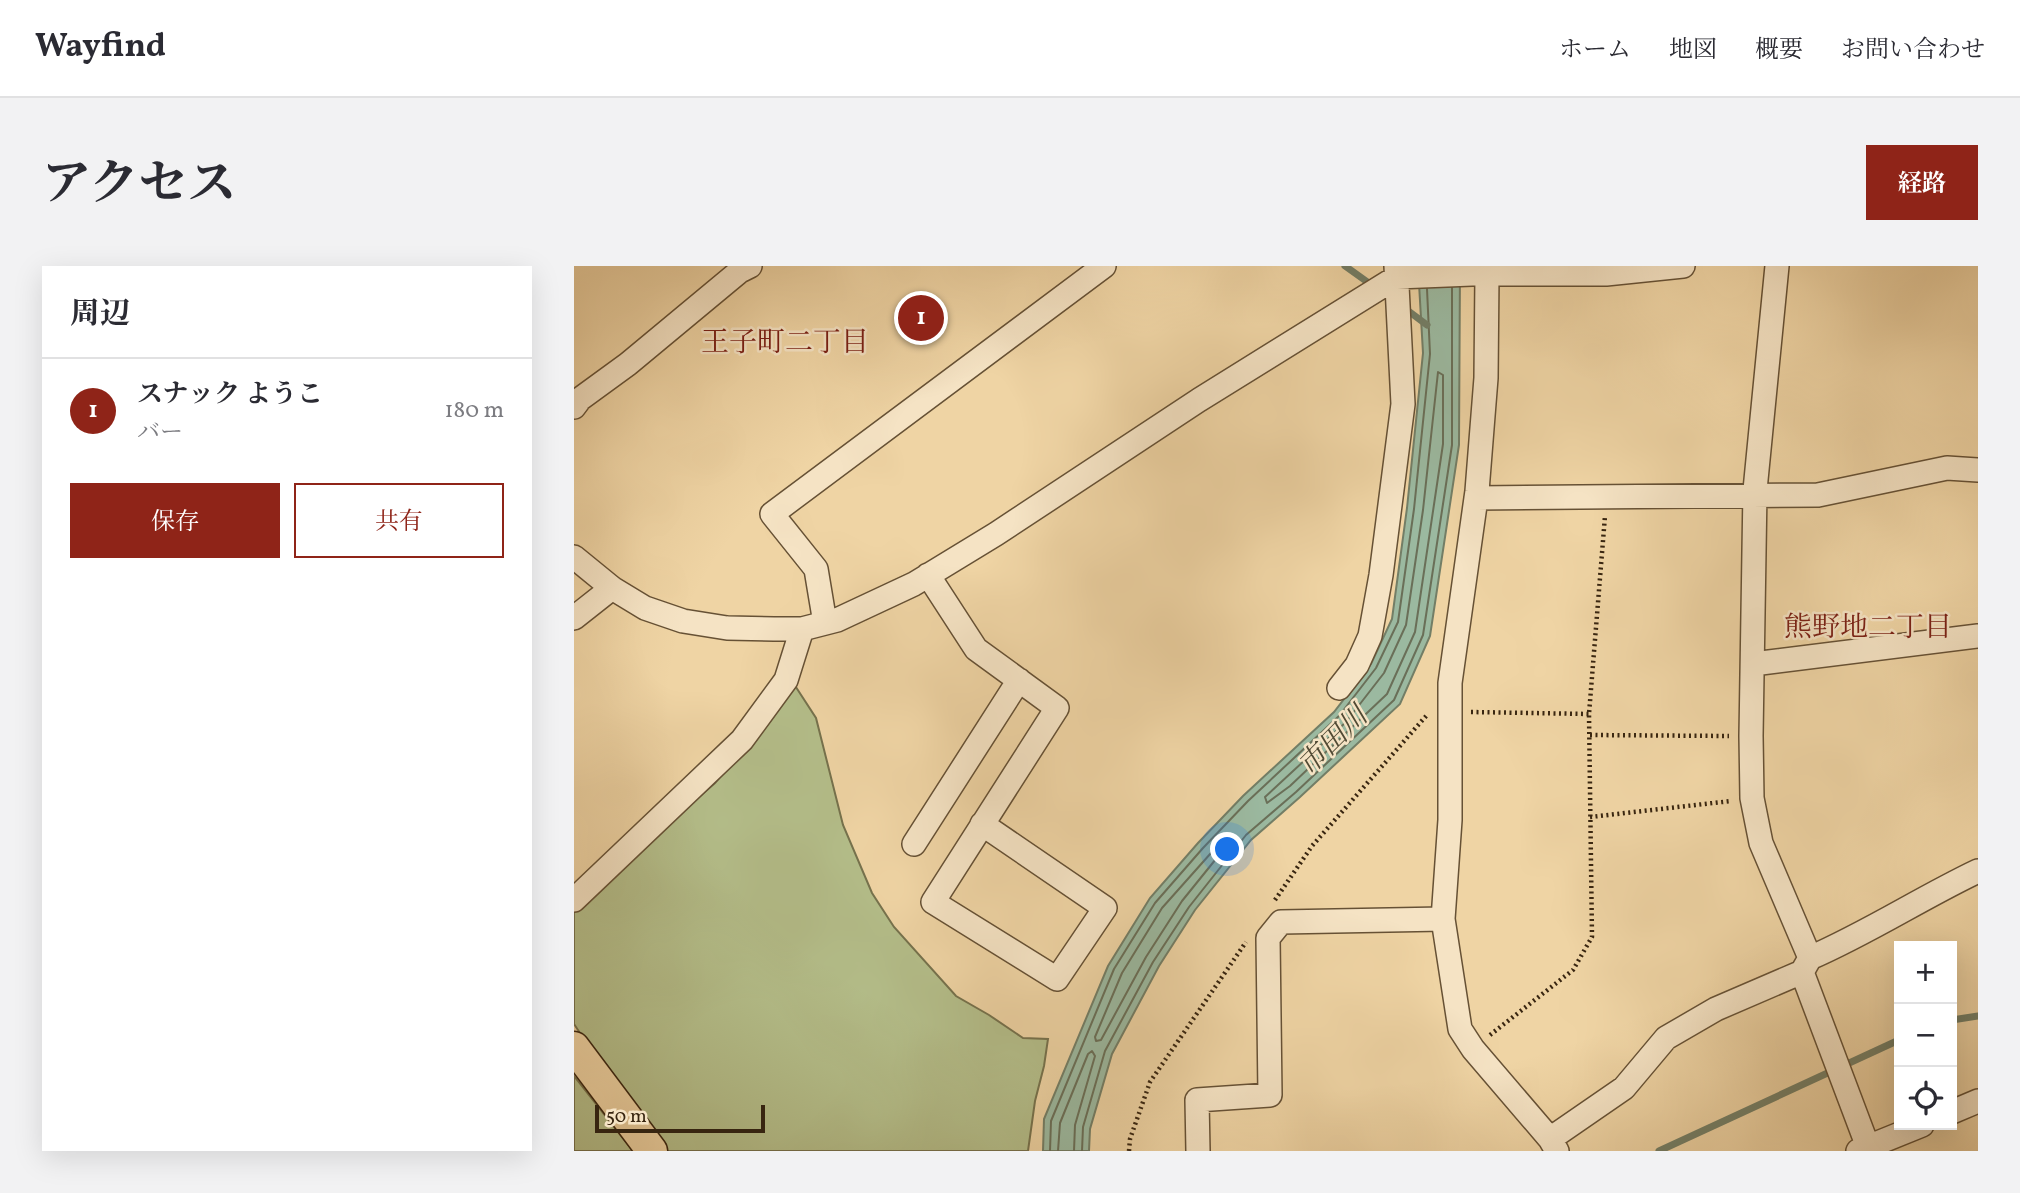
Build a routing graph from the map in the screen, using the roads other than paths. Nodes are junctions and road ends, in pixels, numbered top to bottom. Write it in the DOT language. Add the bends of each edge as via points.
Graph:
graph roads {
  1 [pos="750,266"];
  2 [pos="1104,266"];
  3 [pos="1684,266"];
  4 [pos="1777,266"];
  5 [pos="1590,270"];
  6 [pos="1396,271"];
  7 [pos="1480,274"];
  8 [pos="574,407"];
  9 [pos="1978,470"];
  10 [pos="1756,497"];
  11 [pos="1476,498"];
  12 [pos="574,557"];
  13 [pos="928,575"];
  14 [pos="612,588"];
  15 [pos="574,618"];
  16 [pos="825,623"];
  17 [pos="802,628"];
  18 [pos="1978,636"];
  19 [pos="1753,664"];
  20 [pos="1018,680"];
  21 [pos="1339,688"];
  22 [pos="982,824"];
  23 [pos="914,844"];
  24 [pos="1978,871"];
  25 [pos="574,900"];
  26 [pos="1443,919"];
  27 [pos="1806,965"];
  28 [pos="574,1047"];
  29 [pos="1978,1101"];
  30 [pos="1957,1110"];
  31 [pos="1910,1130"];
  32 [pos="1554,1145"];
  33 [pos="1863,1149"];
  34 [pos="652,1151"];
  35 [pos="1198,1151"];
  1 -- 8 [label="street"];
  2 -- 16 [label="street" via="772,514 816,569"];
  3 -- 5 [label="street"];
  4 -- 10 [label="street"];
  5 -- 7 [label="street"];
  6 -- 7 [label="street"];
  6 -- 13 [label="street"];
  6 -- 21 [label="street" via="1403,404 1381,575 1370,636 1357,665"];
  7 -- 11 [label="street" via="1486,378"];
  9 -- 10 [label="street" via="1947,468 1818,495"];
  10 -- 11 [label="street"];
  10 -- 19 [label="street"];
  11 -- 26 [label="street" via="1450,683 1450,820"];
  12 -- 14 [label="street"];
  13 -- 16 [label="street"];
  13 -- 20 [label="street" via="976,649"];
  14 -- 15 [label="street"];
  14 -- 17 [label="street" via="645,608 683,621 727,628"];
  16 -- 17 [label="street"];
  17 -- 25 [label="street" via="786,680 742,740"];
  18 -- 19 [label="street"];
  19 -- 27 [label="street" via="1752,798 1761,843"];
  20 -- 22 [label="street" via="1058,708"];
  20 -- 23 [label="street"];
  22 -- 22 [label="street" via="933,902 1057,979 1105,908"];
  24 -- 27 [label="street"];
  26 -- 32 [label="street" via="1460,1029"];
  26 -- 35 [label="street" via="1281,922 1268,938 1270,1095 1197,1100"];
  27 -- 32 [label="street" via="1666,1038 1624,1088"];
  27 -- 33 [label="street"];
  28 -- 34 [label="main road"];
  29 -- 30 [label="street"];
  31 -- 33 [label="street"];
}
